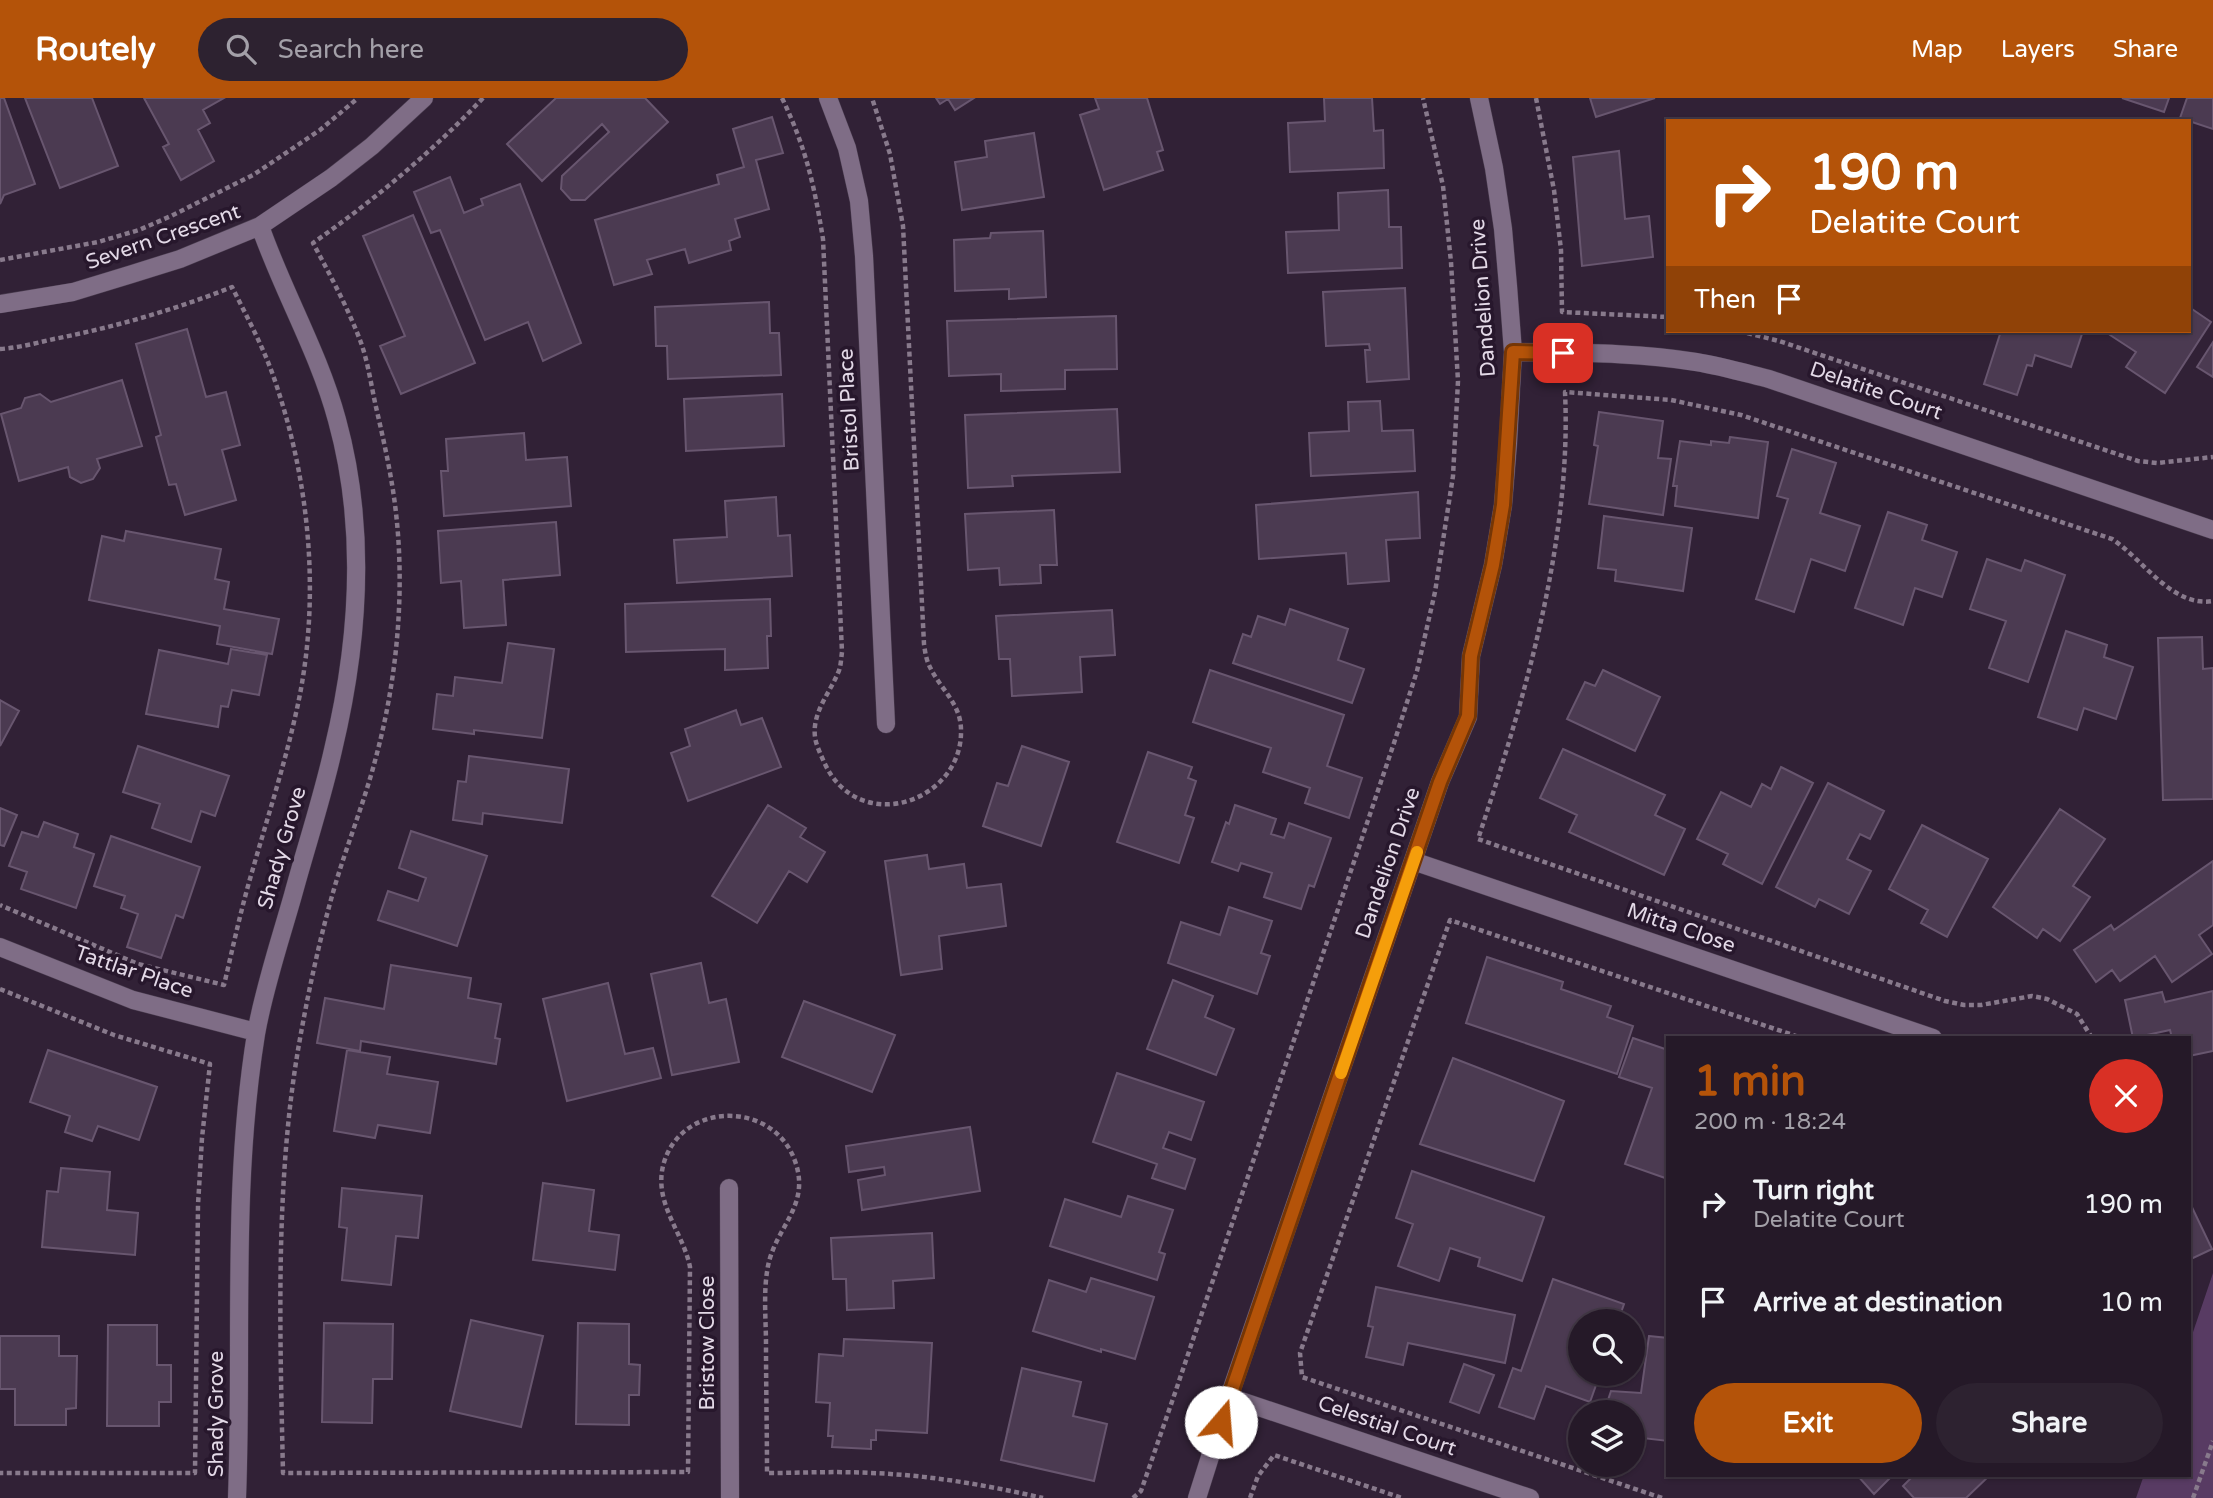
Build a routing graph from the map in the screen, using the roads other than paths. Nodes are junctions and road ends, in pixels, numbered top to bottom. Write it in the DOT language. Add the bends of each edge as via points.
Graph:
graph roads {
  1 [pos="424,98"];
  2 [pos="828,98"];
  3 [pos="1479,98"];
  4 [pos="260,226"];
  5 [pos="0,304"];
  6 [pos="1513,352"];
  7 [pos="2213,530"];
  8 [pos="886,724"];
  9 [pos="1413,861"];
  10 [pos="0,947"];
  11 [pos="257,1032"];
  12 [pos="1927,1036"];
  13 [pos="729,1188"];
  14 [pos="1229,1397"];
  15 [pos="237,1498"];
  16 [pos="730,1498"];
  17 [pos="1197,1498"];
  18 [pos="1530,1498"];
  1 -- 4 [label="street, Severn Crescent" via="372,146"];
  2 -- 8 [label="street, Bristol Place" via="847,148 859,201"];
  3 -- 6 [label="street, Dandelion Drive" via="1503,229"];
  4 -- 5 [label="street, Severn Crescent" via="180,259 73,292"];
  4 -- 11 [label="street, Shady Grove" via="338,422 357,564 356,613 333,751"];
  6 -- 7 [label="street, Delatite Court" via="1624,354 1733,369"];
  6 -- 9 [label="street, Dandelion Drive" via="1503,505 1471,656 1468,716"];
  9 -- 12 [label="street, Mitta Close"];
  9 -- 14 [label="street, Dandelion Drive"];
  10 -- 11 [label="street, Tattlar Place" via="133,1000"];
  11 -- 15 [label="street, Shady Grove" via="240,1192"];
  13 -- 16 [label="street, Bristow Close"];
  14 -- 17 [label="street, Dandelion Drive"];
  14 -- 18 [label="street, Celestial Court"];
}
